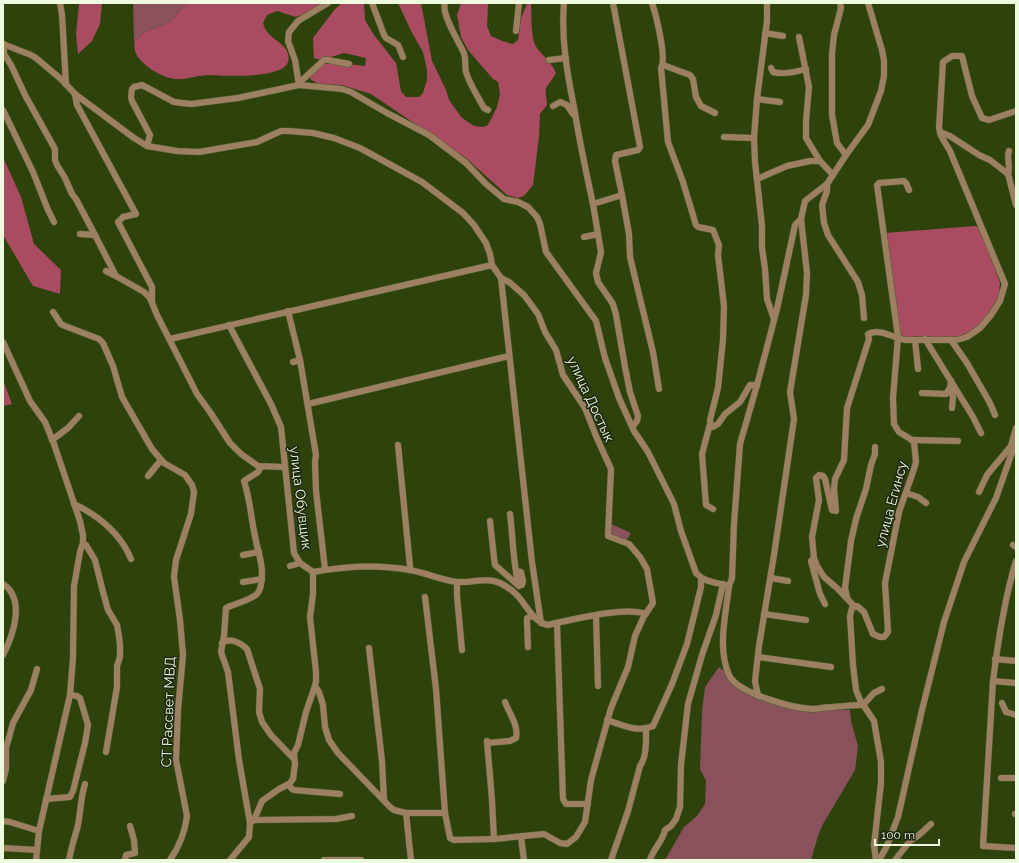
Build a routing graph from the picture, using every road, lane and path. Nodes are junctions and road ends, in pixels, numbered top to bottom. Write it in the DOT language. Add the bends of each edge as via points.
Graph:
graph roads {
  1 [pos="328,3"];
  2 [pos="372,3"];
  3 [pos="444,3"];
  4 [pos="519,3"];
  5 [pos="564,3"];
  6 [pos="613,3"];
  7 [pos="652,3"];
  8 [pos="767,3"];
  9 [pos="840,3"];
  10 [pos="868,3"];
  11 [pos="61,4"];
  12 [pos="516,31"];
  13 [pos="765,33"];
  14 [pos="784,36"];
  15 [pos="799,37"];
  16 [pos="3,44"];
  17 [pos="403,57"];
  18 [pos="566,58"];
  19 [pos="549,60"];
  20 [pos="349,64"];
  21 [pos="663,65"];
  22 [pos="771,68"];
  23 [pos="806,69"];
  24 [pos="66,84"];
  25 [pos="299,84"];
  26 [pos="75,94"];
  27 [pos="757,99"];
  28 [pos="780,102"];
  29 [pos="552,106"];
  30 [pos="3,110"];
  31 [pos="488,110"];
  32 [pos="1016,111"];
  33 [pos="715,113"];
  34 [pos="575,117"];
  35 [pos="940,132"];
  36 [pos="724,137"];
  37 [pos="754,138"];
  38 [pos="148,146"];
  39 [pos="1009,151"];
  40 [pos="846,155"];
  41 [pos="820,161"];
  42 [pos="1008,174"];
  43 [pos="833,175"];
  44 [pos="757,179"];
  45 [pos="827,184"];
  46 [pos="908,190"];
  47 [pos="622,195"];
  48 [pos="593,204"];
  49 [pos="1016,205"];
  50 [pos="801,220"];
  51 [pos="54,222"];
  52 [pos="698,227"];
  53 [pos="80,234"];
  54 [pos="598,234"];
  55 [pos="700,234"];
  56 [pos="94,235"];
  57 [pos="584,237"];
  58 [pos="492,265"];
  59 [pos="106,271"];
  60 [pos="116,276"];
  61 [pos="501,278"];
  62 [pos="152,301"];
  63 [pos="288,311"];
  64 [pos="53,312"];
  65 [pos="864,318"];
  66 [pos="774,319"];
  67 [pos="229,325"];
  68 [pos="170,339"];
  69 [pos="898,339"];
  70 [pos="925,339"];
  71 [pos="915,340"];
  72 [pos="951,340"];
  73 [pos="3,342"];
  74 [pos="510,356"];
  75 [pos="300,360"];
  76 [pos="293,362"];
  77 [pos="918,369"];
  78 [pos="950,381"];
  79 [pos="757,385"];
  80 [pos="950,388"];
  81 [pos="659,389"];
  82 [pos="922,393"];
  83 [pos="308,404"];
  84 [pos="952,408"];
  85 [pos="80,416"];
  86 [pos="995,416"];
  87 [pos="712,425"];
  88 [pos="633,426"];
  89 [pos="1016,428"];
  90 [pos="981,434"];
  91 [pos="52,440"];
  92 [pos="912,440"];
  93 [pos="958,441"];
  94 [pos="1016,441"];
  95 [pos="398,445"];
  96 [pos="875,447"];
  97 [pos="161,460"];
  98 [pos="261,467"];
  99 [pos="284,467"];
  100 [pos="148,476"];
  101 [pos="979,492"];
  102 [pos="906,493"];
  103 [pos="926,503"];
  104 [pos="74,504"];
  105 [pos="713,509"];
  106 [pos="510,514"];
  107 [pos="490,521"];
  108 [pos="83,543"];
  109 [pos="259,552"];
  110 [pos="242,555"];
  111 [pos="814,558"];
  112 [pos="131,559"];
  113 [pos="1016,561"];
  114 [pos="300,562"];
  115 [pos="290,566"];
  116 [pos="325,569"];
  117 [pos="410,570"];
  118 [pos="314,572"];
  119 [pos="771,578"];
  120 [pos="262,579"];
  121 [pos="703,580"];
  122 [pos="788,581"];
  123 [pos="243,582"];
  124 [pos="457,582"];
  125 [pos="3,584"];
  126 [pos="520,585"];
  127 [pos="726,585"];
  128 [pos="843,589"];
  129 [pos="515,594"];
  130 [pos="425,597"];
  131 [pos="826,604"];
  132 [pos="852,605"];
  133 [pos="646,614"];
  134 [pos="764,614"];
  135 [pos="596,615"];
  136 [pos="533,616"];
  137 [pos="806,620"];
  138 [pos="542,623"];
  139 [pos="557,623"];
  140 [pos="222,643"];
  141 [pos="528,647"];
  142 [pos="369,648"];
  143 [pos="462,650"];
  144 [pos="3,655"];
  145 [pos="758,657"];
  146 [pos="996,659"];
  147 [pos="1016,661"];
  148 [pos="831,667"];
  149 [pos="36,669"];
  150 [pos="993,681"];
  151 [pos="1016,683"];
  152 [pos="315,686"];
  153 [pos="598,686"];
  154 [pos="882,689"];
  155 [pos="70,695"];
  156 [pos="758,696"];
  157 [pos="505,702"];
  158 [pos="1002,703"];
  159 [pos="864,705"];
  160 [pos="1016,714"];
  161 [pos="607,720"];
  162 [pos="646,729"];
  163 [pos="106,752"];
  164 [pos="294,759"];
  165 [pos="1001,778"];
  166 [pos="1016,778"];
  167 [pos="3,781"];
  168 [pos="85,784"];
  169 [pos="289,784"];
  170 [pos="340,794"];
  171 [pos="46,799"];
  172 [pos="384,800"];
  173 [pos="588,804"];
  174 [pos="445,812"];
  175 [pos="406,813"];
  176 [pos="3,816"];
  177 [pos="352,816"];
  178 [pos="3,821"];
  179 [pos="252,821"];
  180 [pos="10,822"];
  181 [pos="931,824"];
  182 [pos="130,826"];
  183 [pos="39,831"];
  184 [pos="521,837"];
  185 [pos="494,839"];
  186 [pos="3,848"];
  187 [pos="1016,848"];
  188 [pos="37,850"];
  189 [pos="36,860"];
  190 [pos="69,860"];
  191 [pos="125,860"];
  192 [pos="170,860"];
  193 [pos="230,860"];
  194 [pos="324,860"];
  195 [pos="361,860"];
  196 [pos="411,860"];
  197 [pos="524,860"];
  198 [pos="611,860"];
  199 [pos="650,860"];
  200 [pos="876,860"];
  201 [pos="879,860"];
  202 [pos="895,860"];
  1 -- 25 [label="street" via="298,21 289,32 288,41"];
  2 -- 17 [label="street" via="384,35 398,45"];
  3 -- 31 [label="street" via="443,7 464,54 466,72 479,100"];
  4 -- 12 [label="street"];
  5 -- 18 [label="street"];
  6 -- 47 [label="street" via="640,147 638,150 616,155"];
  7 -- 21 [label="street" via="660,35"];
  8 -- 13 [label="street"];
  9 -- 40 [label="street" via="832,54 832,116 838,143"];
  10 -- 40 [label="street" via="882,50 884,76 868,125"];
  11 -- 24 [label="street"];
  13 -- 14 [label="street"];
  13 -- 27 [label="street"];
  15 -- 23 [label="street"];
  16 -- 24 [label="street" via="31,55"];
  16 -- 56 [label="street" via="4,54 55,149 57,165"];
  18 -- 19 [label="street"];
  18 -- 34 [label="street"];
  20 -- 25 [label="street" via="324,60"];
  21 -- 33 [label="street" via="690,75 701,106"];
  21 -- 52 [label="street" via="661,68 668,142"];
  22 -- 23 [label="street" via="777,73"];
  23 -- 41 [label="street" via="809,86 806,138"];
  24 -- 26 [label="street"];
  25 -- 38 [label="street" via="238,98 191,104 174,102 142,85 134,87 131,97 149,132"];
  25 -- 88 [label="street" via="351,92 430,135 466,163 504,199 518,202 532,211 540,224 546,252 596,321 605,358"];
  26 -- 38 [label="street"];
  26 -- 62 [label="street" via="77,105 136,214 122,217 118,222 152,287"];
  27 -- 28 [label="street"];
  27 -- 37 [label="street"];
  29 -- 34 [label="street" via="563,102"];
  30 -- 51 [label="street"];
  32 -- 35 [label="street" via="989,120 982,118 972,96 962,56 952,56 943,62 942,66"];
  34 -- 48 [label="street"];
  35 -- 42 [label="street" via="990,160"];
  35 -- 72 [label="street" via="1005,284 1000,300 980,328 967,337"];
  36 -- 37 [label="street"];
  37 -- 44 [label="street"];
  38 -- 58 [label="street" via="199,152 257,142 281,131 313,133 334,138 360,148 422,182 463,213 486,243"];
  39 -- 42 [label="street"];
  40 -- 43 [label="street"];
  41 -- 43 [label="street"];
  41 -- 44 [label="street" via="787,166"];
  42 -- 49 [label="street"];
  43 -- 45 [label="street"];
  44 -- 66 [label="street" via="767,299"];
  45 -- 50 [label="street" via="805,201"];
  45 -- 65 [label="street" via="822,205 825,230 858,282"];
  46 -- 69 [label="street" via="904,181 876,185"];
  47 -- 48 [label="street"];
  47 -- 81 [label="street" via="630,257 653,352"];
  48 -- 54 [label="street"];
  50 -- 66 [label="street" via="795,224"];
  50 -- 119 [label="street" via="808,273 790,392 794,419"];
  52 -- 55 [label="street"];
  52 -- 87 [label="street" via="713,230 717,240 724,306 722,357"];
  53 -- 56 [label="street"];
  54 -- 57 [label="street"];
  54 -- 88 [label="street" via="601,252 596,273 598,282 615,310 630,392 638,416"];
  56 -- 60 [label="street" via="99,249"];
  58 -- 61 [label="street"];
  58 -- 63 [label="street"];
  59 -- 60 [label="street"];
  60 -- 62 [label="street" via="144,292"];
  61 -- 74 [label="street"];
  61 -- 133 [label="street, улица Достык" via="524,296 536,312 556,350 563,375 585,408 611,469 608,536 629,544 647,569 653,603"];
  62 -- 68 [label="street"];
  63 -- 67 [label="street"];
  63 -- 75 [label="street"];
  64 -- 97 [label="street" via="61,324 103,343 122,397"];
  66 -- 79 [label="street"];
  67 -- 68 [label="street"];
  67 -- 99 [label="street, улица Обувщик" via="279,422"];
  68 -- 98 [label="street" via="200,399 230,442 241,454"];
  69 -- 71 [label="street"];
  69 -- 92 [label="street" via="893,420 899,432"];
  69 -- 111 [label="street" via="884,332 868,334 869,339 847,408 844,460 835,480 835,511 832,510 825,479 821,475 816,478 819,500 812,537"];
  70 -- 71 [label="street"];
  70 -- 72 [label="street"];
  70 -- 78 [label="street"];
  71 -- 77 [label="street"];
  72 -- 86 [label="street" via="961,352"];
  73 -- 91 [label="street"];
  74 -- 83 [label="street"];
  74 -- 138 [label="street" via="532,562"];
  75 -- 76 [label="street"];
  75 -- 83 [label="street"];
  78 -- 80 [label="street"];
  78 -- 90 [label="street" via="974,417"];
  79 -- 87 [label="street" via="750,385 740,402 725,414 718,424"];
  79 -- 127 [label="street" via="740,444 732,578"];
  80 -- 82 [label="street" via="948,393 943,395"];
  80 -- 84 [label="street" via="953,397"];
  83 -- 116 [label="street" via="316,455 316,491"];
  85 -- 91 [label="street"];
  87 -- 105 [label="street" via="702,454 706,505"];
  88 -- 121 [label="street" via="674,504 693,566"];
  89 -- 101 [label="street" via="1011,446 987,475"];
  91 -- 104 [label="street"];
  92 -- 93 [label="street"];
  92 -- 102 [label="street, улица Егинсу" via="916,462"];
  94 -- 201 [label="street" via="996,498 964,562 944,622 898,817"];
  95 -- 117 [label="street"];
  96 -- 128 [label="street" via="856,520"];
  97 -- 100 [label="street"];
  97 -- 192 [label="street, СТ Рассвет МВД" via="185,475 194,492 191,514 176,560 174,577 183,660 176,760 187,816 178,848"];
  98 -- 99 [label="street"];
  98 -- 109 [label="street" via="244,481"];
  99 -- 114 [label="street, улица Обувщик" via="294,553"];
  102 -- 103 [label="street"];
  102 -- 132 [label="street, улица Егинсу" via="899,512 885,583 889,628 887,634 880,637 873,634 864,612"];
  104 -- 108 [label="street"];
  104 -- 112 [label="street" via="91,512 109,528 127,548"];
  106 -- 126 [label="street" via="516,571"];
  107 -- 126 [label="street" via="495,565"];
  108 -- 155 [label="street" via="74,586"];
  108 -- 163 [label="street" via="89,548 95,560 104,598 117,625 119,636 118,675"];
  109 -- 110 [label="street"];
  109 -- 120 [label="street"];
  111 -- 128 [label="street" via="824,576"];
  111 -- 131 [label="street" via="811,561 820,594"];
  113 -- 146 [label="street"];
  114 -- 115 [label="street"];
  114 -- 118 [label="street, улица Обувщик"];
  116 -- 117 [label="street" via="373,566"];
  116 -- 118 [label="street"];
  117 -- 124 [label="street"];
  118 -- 152 [label="street" via="310,617 316,672"];
  119 -- 122 [label="street"];
  119 -- 134 [label="street"];
  120 -- 123 [label="street"];
  120 -- 140 [label="street" via="258,593 226,608"];
  121 -- 127 [label="street"];
  121 -- 162 [label="street" via="687,644 672,684 653,726"];
  124 -- 129 [label="street" via="495,581"];
  124 -- 143 [label="street"];
  125 -- 144 [label="street" via="14,598 16,621"];
  126 -- 129 [label="street"];
  127 -- 156 [label="street" via="723,642 729,674 736,684"];
  127 -- 199 [label="street" via="688,704 681,765 680,807 676,819 665,830"];
  128 -- 132 [label="street"];
  129 -- 136 [label="street"];
  130 -- 174 [label="street" via="436,689"];
  132 -- 159 [label="street" via="850,622 856,690"];
  133 -- 135 [label="street" via="636,611"];
  133 -- 161 [label="street, улица Достык" via="635,636 628,667"];
  134 -- 137 [label="street"];
  134 -- 145 [label="street"];
  135 -- 139 [label="street"];
  135 -- 153 [label="street"];
  136 -- 138 [label="street"];
  136 -- 141 [label="street" via="527,618"];
  138 -- 139 [label="street"];
  139 -- 173 [label="street" via="563,798 566,804"];
  140 -- 164 [label="street" via="235,642 243,644 247,649 260,689 259,712 262,722"];
  140 -- 179 [label="street" via="221,652 228,672 239,760"];
  142 -- 172 [label="street"];
  145 -- 148 [label="street"];
  145 -- 156 [label="street" via="755,681"];
  146 -- 147 [label="street"];
  146 -- 150 [label="street"];
  149 -- 167 [label="street" via="31,690 13,723 6,748"];
  150 -- 151 [label="street"];
  150 -- 187 [label="street" via="983,846"];
  152 -- 164 [label="street"];
  152 -- 172 [label="street" via="323,705 326,735 329,740 338,753"];
  154 -- 159 [label="street" via="874,693"];
  155 -- 171 [label="street"];
  155 -- 171 [label="street" via="77,696 82,702 88,722 85,743 72,794 66,798"];
  156 -- 159 [label="street" via="812,709"];
  157 -- 185 [label="street" via="516,728 516,738 487,742"];
  158 -- 160 [label="street" via="1006,712"];
  159 -- 200 [label="street" via="874,721 881,762 874,846"];
  161 -- 162 [label="street" via="636,729"];
  161 -- 173 [label="street, улица Достык" via="591,780"];
  162 -- 198 [label="street" via="643,763"];
  164 -- 169 [label="street" via="293,779"];
  165 -- 166 [label="street"];
  168 -- 190 [label="street"];
  169 -- 170 [label="street" via="294,790"];
  169 -- 179 [label="street" via="262,801"];
  171 -- 183 [label="street"];
  172 -- 175 [label="street" via="394,810"];
  173 -- 184 [label="street, улица Достык" via="584,825 576,837 567,844 544,834"];
  174 -- 175 [label="street"];
  174 -- 185 [label="street" via="451,839"];
  175 -- 196 [label="street"];
  176 -- 180 [label="street"];
  177 -- 179 [label="street" via="336,819"];
  178 -- 180 [label="street"];
  179 -- 193 [label="street" via="249,837"];
  180 -- 183 [label="street"];
  181 -- 202 [label="street" via="910,841"];
  182 -- 191 [label="street" via="135,853 126,855"];
  183 -- 188 [label="street"];
  184 -- 185 [label="street"];
  184 -- 197 [label="street"];
  186 -- 188 [label="street"];
  188 -- 189 [label="street"];
  194 -- 195 [label="street"];
}
